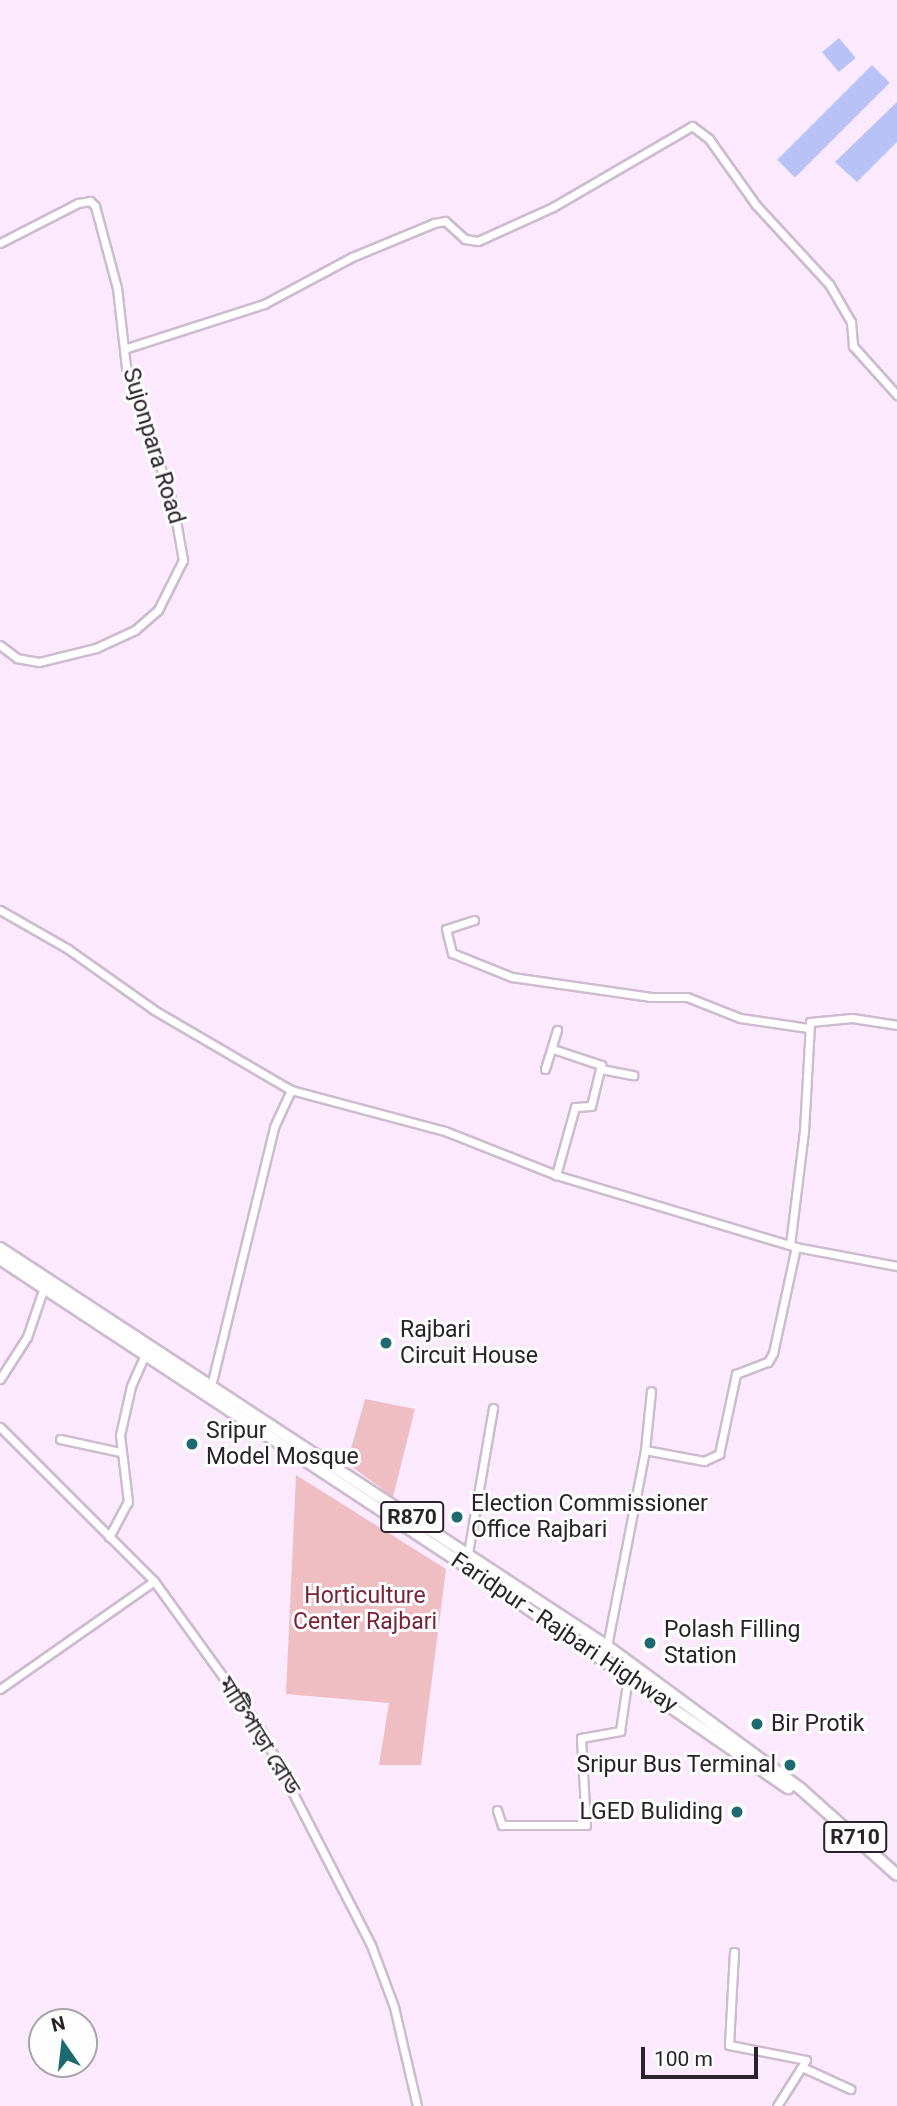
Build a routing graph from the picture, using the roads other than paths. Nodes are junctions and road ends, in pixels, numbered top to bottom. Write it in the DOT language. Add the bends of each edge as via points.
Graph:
graph roads {
  1 [pos="0,243"];
  2 [pos="127,348"];
  3 [pos="897,396"];
  4 [pos="0,645"];
  5 [pos="0,910"];
  6 [pos="474,920"];
  7 [pos="897,1025"];
  8 [pos="808,1028"];
  9 [pos="557,1030"];
  10 [pos="553,1049"];
  11 [pos="545,1069"];
  12 [pos="601,1069"];
  13 [pos="633,1075"];
  14 [pos="291,1090"];
  15 [pos="556,1175"];
  16 [pos="793,1246"];
  17 [pos="0,1248"];
  18 [pos="0,1259"];
  19 [pos="897,1266"];
  20 [pos="44,1287"];
  21 [pos="145,1355"];
  22 [pos="0,1379"];
  23 [pos="211,1386"];
  24 [pos="651,1391"];
  25 [pos="493,1408"];
  26 [pos="0,1427"];
  27 [pos="60,1439"];
  28 [pos="645,1450"];
  29 [pos="120,1452"];
  30 [pos="110,1538"];
  31 [pos="468,1553"];
  32 [pos="153,1581"];
  33 [pos="607,1646"];
  34 [pos="600,1656"];
  35 [pos="628,1676"];
  36 [pos="0,1689"];
  37 [pos="811,1802"];
  38 [pos="497,1810"];
  39 [pos="897,1875"];
  40 [pos="734,1952"];
  41 [pos="804,2068"];
  42 [pos="850,2089"];
  43 [pos="417,2106"];
  44 [pos="777,2106"];
  1 -- 2 [label="street, Sujonpara Road" via="90,201 104,231"];
  2 -- 3 [label="street" via="264,304 340,263 434,223 445,221 472,243 478,241 553,206 692,126 709,139 756,205 829,284 851,322 851,341 858,354"];
  2 -- 4 [label="street, Sujonpara Road" via="126,367 180,534 183,560 173,588 158,610 135,630 96,648 39,662 17,658"];
  5 -- 14 [label="street" via="68,949 165,1017"];
  6 -- 8 [label="street" via="446,929 452,953 512,977 650,997 687,997 740,1018"];
  7 -- 8 [label="street" via="815,1019"];
  8 -- 16 [label="street"];
  9 -- 10 [label="street"];
  10 -- 11 [label="street"];
  10 -- 12 [label="street" via="598,1062"];
  12 -- 13 [label="street"];
  12 -- 15 [label="street" via="591,1106 575,1107"];
  14 -- 15 [label="street" via="445,1131"];
  14 -- 23 [label="street" via="274,1127"];
  15 -- 16 [label="street"];
  16 -- 19 [label="street"];
  16 -- 28 [label="street" via="773,1353 768,1362 736,1374 719,1454 704,1461"];
  17 -- 23 [label="main road, Faridpur - Rajbari Highway / R870"];
  18 -- 20 [label="main road, Faridpur - Rajbari Highway / R870"];
  20 -- 21 [label="main road, Faridpur - Rajbari Highway / R870"];
  20 -- 22 [label="street" via="27,1336"];
  21 -- 29 [label="street" via="126,1401"];
  21 -- 34 [label="main road, Faridpur - Rajbari Highway / R870"];
  23 -- 31 [label="main road, Faridpur - Rajbari Highway / R870"];
  24 -- 28 [label="street"];
  25 -- 31 [label="street"];
  26 -- 30 [label="street, মাটিপাড়া রোড"];
  27 -- 29 [label="street"];
  28 -- 33 [label="street"];
  29 -- 30 [label="street" via="130,1493"];
  30 -- 32 [label="street, মাটিপাড়া রোড"];
  31 -- 33 [label="main road, Faridpur - Rajbari Highway / R870"];
  32 -- 36 [label="street"];
  32 -- 43 [label="street, মাটিপাড়া রোড" via="258,1725 350,1897 394,2007"];
  33 -- 34 [label="street"];
  33 -- 37 [label="main road, Faridpur - Rajbari Highway / R870" via="802,1790"];
  34 -- 35 [label="main road, Faridpur - Rajbari Highway / R870"];
  35 -- 37 [label="main road, Faridpur - Rajbari Highway / R870"];
  35 -- 38 [label="street" via="620,1731 581,1738 586,1825 502,1825"];
  37 -- 39 [label="main road, Faridpur - Rajbari Highway / R710"];
  40 -- 41 [label="street" via="729,2045 800,2056 806,2060"];
  41 -- 42 [label="street"];
  41 -- 44 [label="street"];
}
